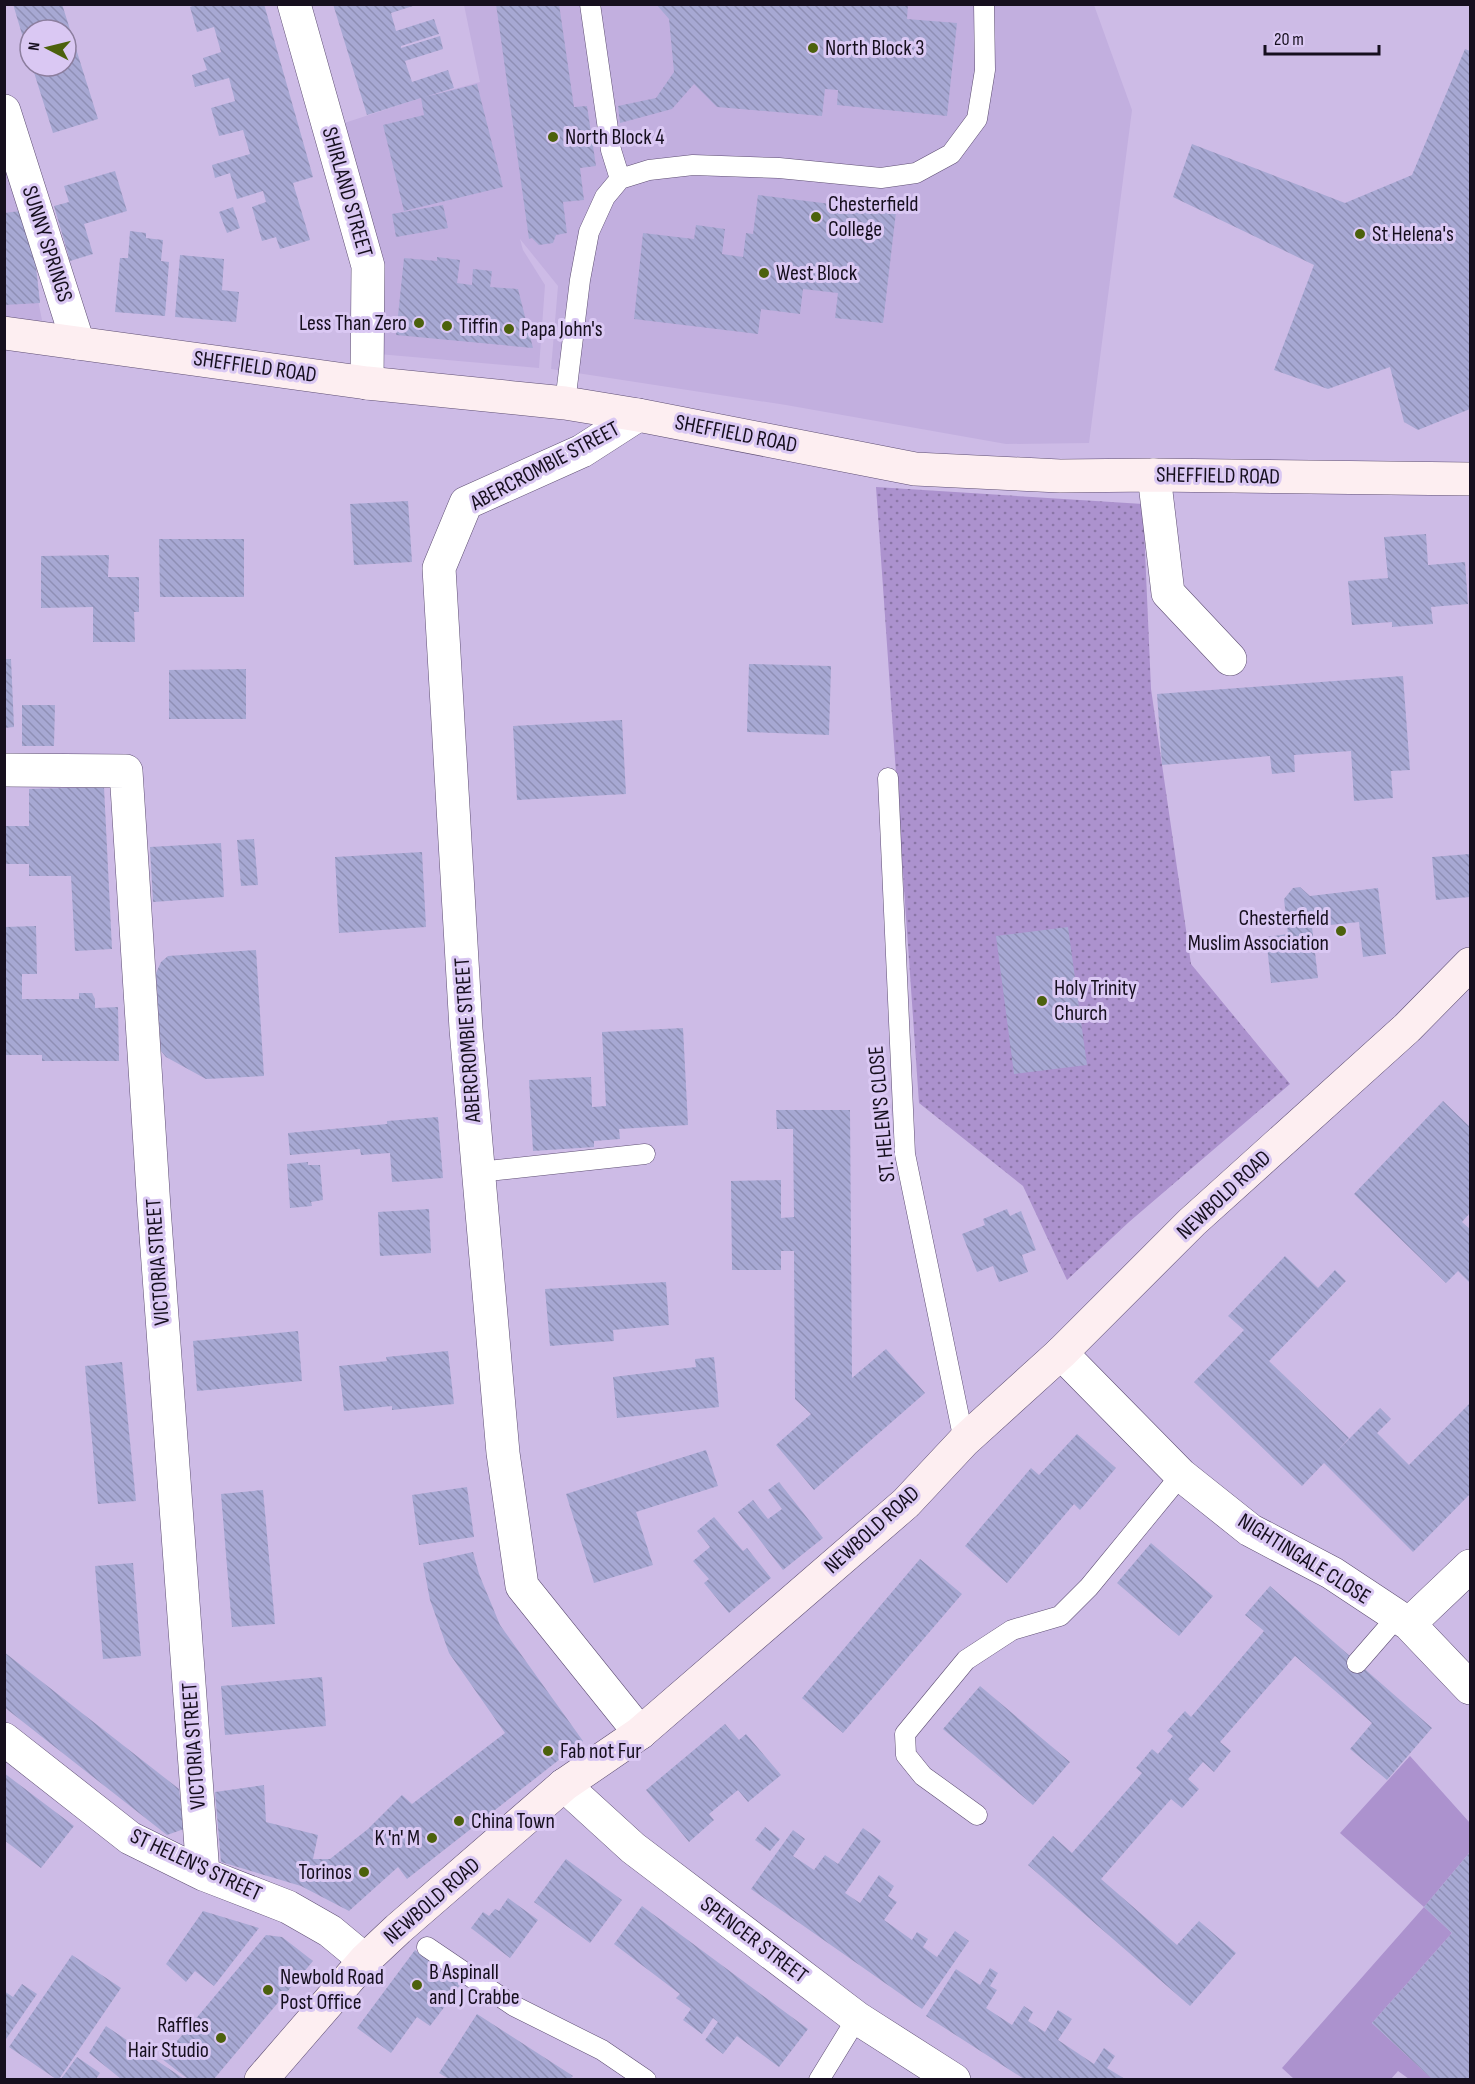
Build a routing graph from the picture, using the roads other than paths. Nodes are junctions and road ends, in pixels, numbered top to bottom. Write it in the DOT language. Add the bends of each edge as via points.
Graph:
graph roads {
  1 [pos="294,4"];
  2 [pos="590,4"];
  3 [pos="984,4"];
  4 [pos="4,111"];
  5 [pos="620,179"];
  6 [pos="4,333"];
  7 [pos="78,342"];
  8 [pos="366,383"];
  9 [pos="565,403"];
  10 [pos="638,415"];
  11 [pos="1154,475"];
  12 [pos="1470,479"];
  13 [pos="1230,659"];
  14 [pos="4,770"];
  15 [pos="888,778"];
  16 [pos="1470,964"];
  17 [pos="645,1154"];
  18 [pos="479,1172"];
  19 [pos="1061,1353"];
  20 [pos="964,1441"];
  21 [pos="1181,1475"];
  22 [pos="1470,1566"];
  23 [pos="1403,1620"];
  24 [pos="1357,1663"];
  25 [pos="1470,1688"];
  26 [pos="640,1733"];
  27 [pos="4,1739"];
  28 [pos="564,1785"];
  29 [pos="977,1815"];
  30 [pos="203,1874"];
  31 [pos="427,1947"];
  32 [pos="365,1960"];
  33 [pos="857,2018"];
  34 [pos="261,2079"];
  35 [pos="646,2079"];
  36 [pos="819,2079"];
  37 [pos="954,2079"];
  1 -- 8 [label="street, SHIRLAND STREET" via="368,266"];
  2 -- 5 [label="lane" via="611,150"];
  3 -- 5 [label="lane" via="985,70 977,119 951,154 916,173 881,178 693,165 649,170"];
  4 -- 7 [label="street, SUNNY SPRINGS"];
  5 -- 9 [label="lane" via="605,197 589,232"];
  6 -- 7 [label="main road, SHEFFIELD ROAD"];
  7 -- 8 [label="main road, SHEFFIELD ROAD"];
  8 -- 9 [label="main road, SHEFFIELD ROAD"];
  9 -- 10 [label="main road, SHEFFIELD ROAD"];
  10 -- 11 [label="main road, SHEFFIELD ROAD" via="915,469 1060,476"];
  10 -- 18 [label="street, ABERCROMBIE STREET" via="582,451 466,503 439,568 466,1029"];
  11 -- 12 [label="main road, SHEFFIELD ROAD"];
  11 -- 13 [label="street" via="1168,593"];
  14 -- 30 [label="street, VICTORIA STREET" via="126,771"];
  15 -- 20 [label="lane, ST. HELEN'S CLOSE" via="905,1154"];
  16 -- 19 [label="main road, NEWBOLD ROAD" via="1407,1028 1192,1222"];
  17 -- 18 [label="lane"];
  18 -- 26 [label="street, ABERCROMBIE STREET" via="503,1453 522,1586"];
  19 -- 20 [label="main road, NEWBOLD ROAD"];
  19 -- 21 [label="street, NIGHTINGALE CLOSE"];
  20 -- 26 [label="main road, NEWBOLD ROAD" via="906,1503"];
  21 -- 23 [label="street, NIGHTINGALE CLOSE" via="1250,1530 1332,1573"];
  21 -- 29 [label="lane" via="1089,1587 1060,1616 1012,1630 966,1660 905,1734 906,1755 922,1776"];
  22 -- 23 [label="street"];
  23 -- 24 [label="lane"];
  23 -- 25 [label="street, NIGHTINGALE CLOSE"];
  26 -- 28 [label="main road, NEWBOLD ROAD"];
  27 -- 30 [label="street, ST HELEN'S STREET" via="130,1838"];
  28 -- 32 [label="main road, NEWBOLD ROAD"];
  28 -- 33 [label="street, SPENCER STREET" via="633,1848"];
  30 -- 32 [label="street, ST HELEN'S STREET" via="288,1907 330,1931"];
  31 -- 35 [label="lane" via="514,2006 602,2050"];
  32 -- 34 [label="main road, NEWBOLD ROAD"];
  33 -- 36 [label="lane"];
  33 -- 37 [label="street, SPENCER STREET"];
}
